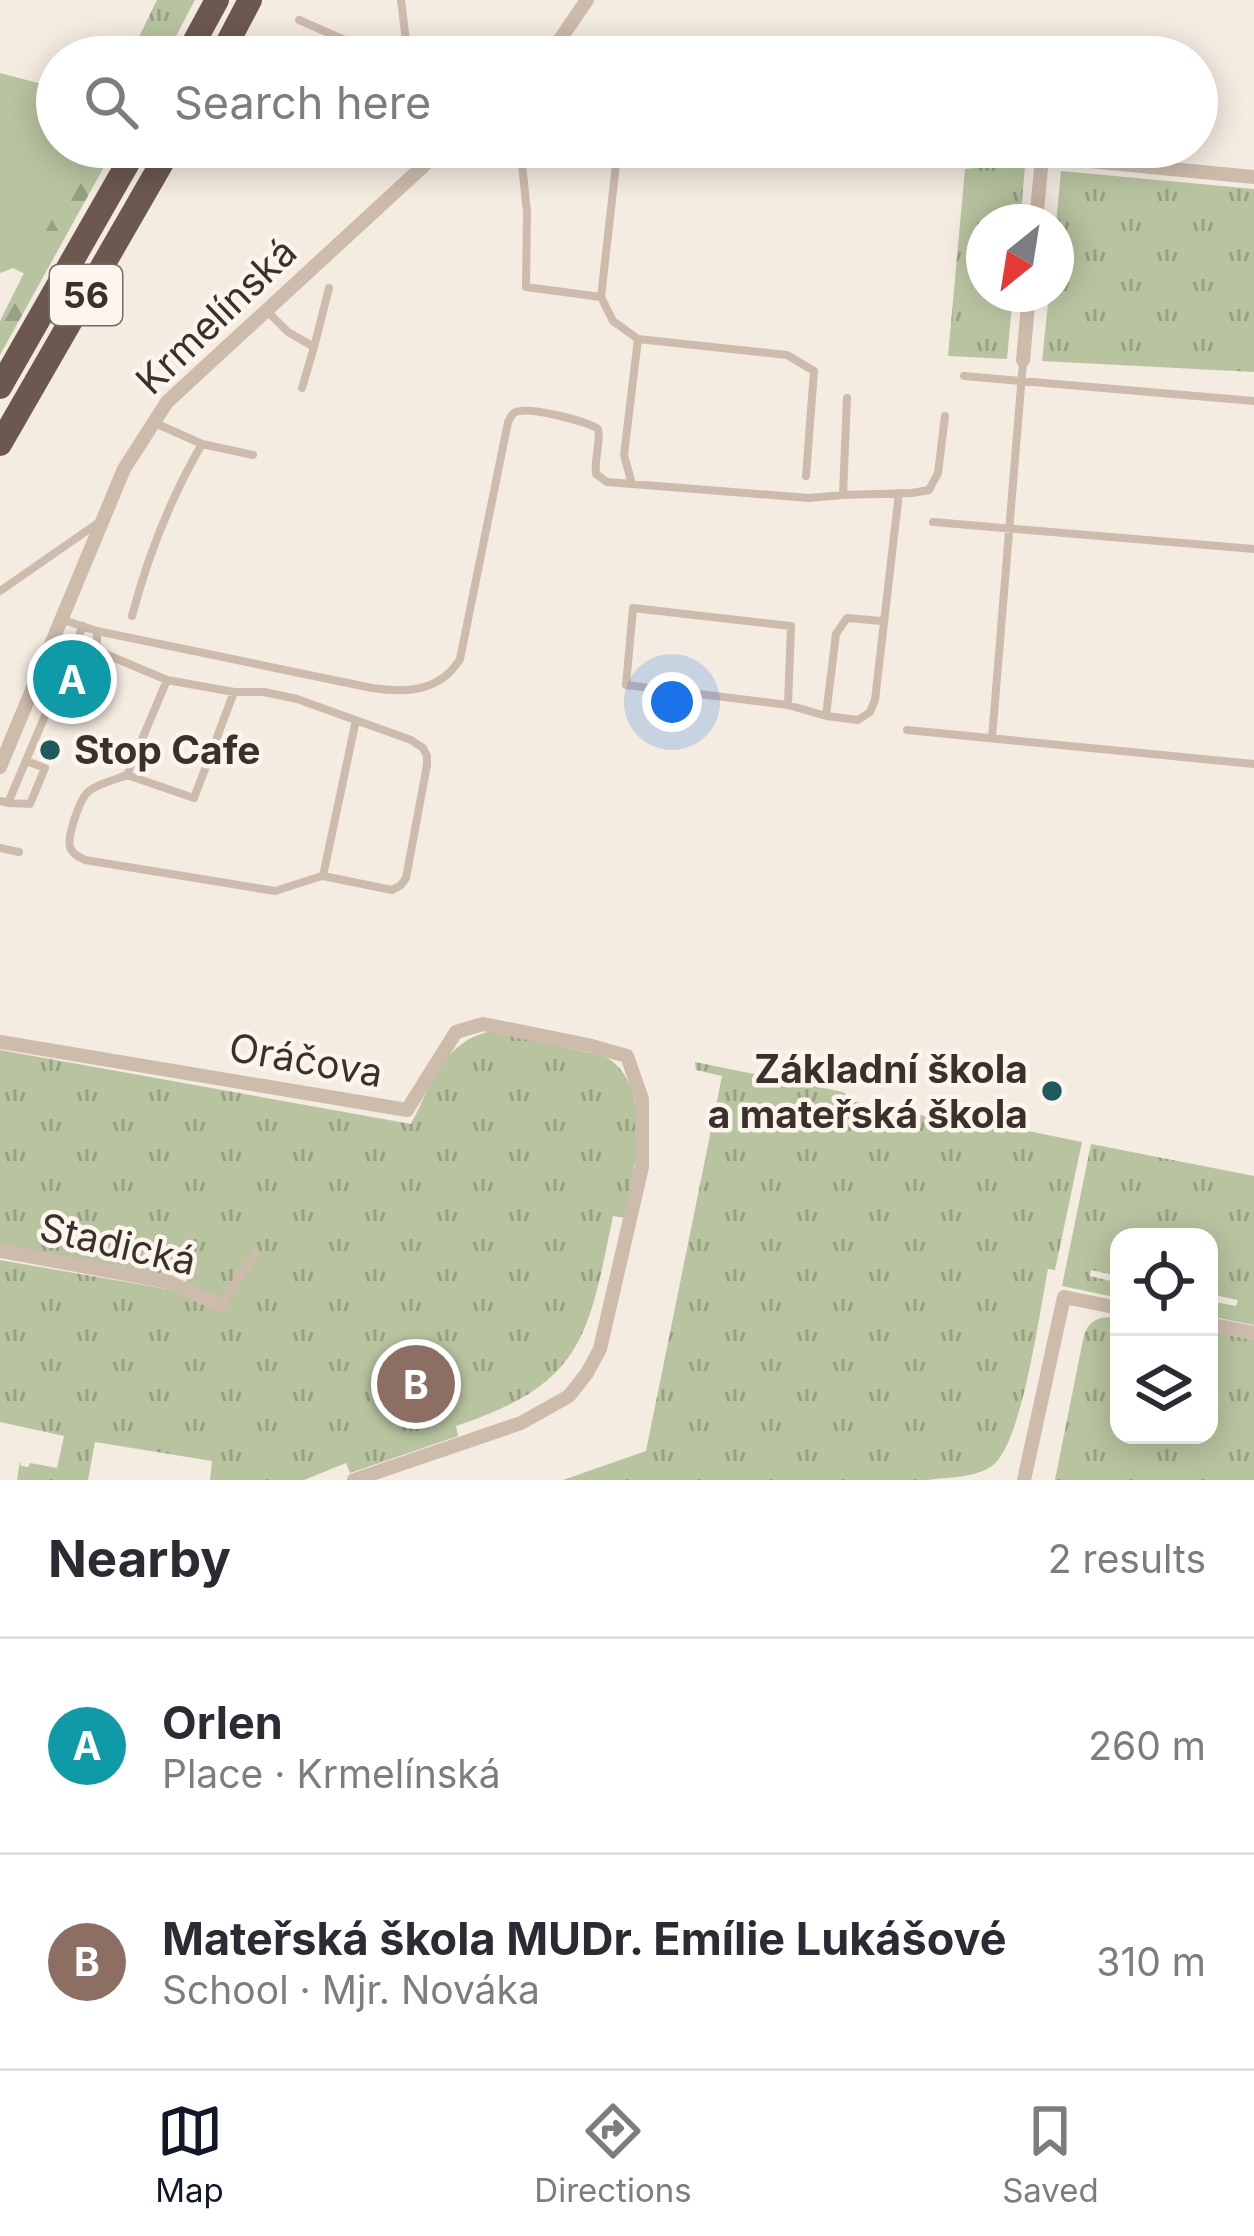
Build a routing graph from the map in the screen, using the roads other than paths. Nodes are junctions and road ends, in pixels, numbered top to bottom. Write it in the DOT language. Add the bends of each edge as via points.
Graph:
graph roads {
  1 [pos="217,0"];
  2 [pos="250,0"];
  3 [pos="400,0"];
  4 [pos="587,0"];
  5 [pos="299,20"];
  6 [pos="197,36"];
  7 [pos="231,36"];
  8 [pos="336,36"];
  9 [pos="404,36"];
  10 [pos="562,36"];
  11 [pos="125,168"];
  12 [pos="159,168"];
  13 [pos="421,168"];
  14 [pos="522,168"];
  15 [pos="616,168"];
  16 [pos="1041,168"];
  17 [pos="1159,168"];
  18 [pos="1254,177"];
  19 [pos="1038,204"];
  20 [pos="329,288"];
  21 [pos="601,297"];
  22 [pos="266,310"];
  23 [pos="1027,312"];
  24 [pos="638,339"];
  25 [pos="314,347"];
  26 [pos="1023,360"];
  27 [pos="964,376"];
  28 [pos="1021,381"];
  29 [pos="0,388"];
  30 [pos="302,388"];
  31 [pos="847,398"];
  32 [pos="1254,401"];
  33 [pos="945,416"];
  34 [pos="154,423"];
  35 [pos="0,444"];
  36 [pos="202,444"];
  37 [pos="253,455"];
  38 [pos="806,476"];
  39 [pos="632,484"];
  40 [pos="899,493"];
  41 [pos="843,496"];
  42 [pos="104,518"];
  43 [pos="933,522"];
  44 [pos="1009,529"];
  45 [pos="1254,549"];
  46 [pos="0,591"];
  47 [pos="132,616"];
  48 [pos="62,620"];
  49 [pos="882,621"];
  50 [pos="83,626"];
  51 [pos="97,631"];
  52 [pos="74,647"];
  53 [pos="74,670"];
  54 [pos="167,680"];
  55 [pos="234,692"];
  56 [pos="64,694"];
  57 [pos="51,700"];
  58 [pos="788,705"];
  59 [pos="826,716"];
  60 [pos="356,720"];
  61 [pos="907,730"];
  62 [pos="992,739"];
  63 [pos="26,761"];
  64 [pos="1254,764"];
  65 [pos="0,767"];
  66 [pos="127,775"];
  67 [pos="4,802"];
  68 [pos="0,848"];
  69 [pos="19,852"];
  70 [pos="323,876"];
  71 [pos="0,1042"];
  72 [pos="0,1251"];
  73 [pos="256,1253"];
  74 [pos="220,1305"];
  75 [pos="1110,1306"];
  76 [pos="1218,1326"];
  77 [pos="1254,1333"];
  78 [pos="354,1480"];
  79 [pos="1024,1480"];
  1 -- 6 [label="highway"];
  2 -- 7 [label="highway"];
  3 -- 9 [label="lane"];
  4 -- 10 [label="street"];
  5 -- 8 [label="lane"];
  11 -- 29 [label="highway, 56"];
  12 -- 35 [label="highway, 56"];
  13 -- 22 [label="street, Krmelínská"];
  14 -- 21 [label="lane" via="526,286"];
  15 -- 21 [label="lane"];
  16 -- 19 [label="street"];
  17 -- 18 [label="street"];
  20 -- 25 [label="lane"];
  21 -- 24 [label="lane" via="613,320"];
  22 -- 25 [label="lane"];
  22 -- 34 [label="street, Krmelínská"];
  23 -- 26 [label="street"];
  24 -- 38 [label="lane" via="787,355 814,371"];
  24 -- 39 [label="lane" via="624,455"];
  25 -- 30 [label="lane"];
  26 -- 28 [label="lane"];
  27 -- 28 [label="lane"];
  28 -- 32 [label="lane"];
  28 -- 44 [label="lane"];
  31 -- 41 [label="lane"];
  33 -- 40 [label="lane" via="932,487"];
  34 -- 36 [label="lane"];
  34 -- 42 [label="street, Krmelínská"];
  36 -- 37 [label="lane"];
  36 -- 47 [label="lane" via="159,526"];
  39 -- 41 [label="lane"];
  39 -- 51 [label="lane" via="596,474 600,438 589,423 515,413 460,659 424,688 372,688"];
  40 -- 41 [label="lane"];
  40 -- 49 [label="lane"];
  42 -- 46 [label="lane"];
  42 -- 48 [label="street, Krmelínská"];
  43 -- 44 [label="lane"];
  44 -- 45 [label="lane"];
  44 -- 62 [label="lane"];
  48 -- 50 [label="lane"];
  48 -- 65 [label="street, Krmelínská"];
  49 -- 59 [label="lane" via="848,618 840,626"];
  49 -- 59 [label="lane" via="870,712 858,720"];
  50 -- 51 [label="lane"];
  50 -- 52 [label="lane"];
  51 -- 54 [label="lane" via="103,653"];
  52 -- 53 [label="lane" via="81,653"];
  52 -- 57 [label="lane"];
  54 -- 55 [label="lane"];
  54 -- 66 [label="lane"];
  55 -- 60 [label="lane" via="297,699"];
  55 -- 66 [label="lane" via="194,798"];
  56 -- 57 [label="lane"];
  57 -- 63 [label="lane"];
  58 -- 58 [label="lane" via="626,685 633,608 791,626"];
  58 -- 59 [label="lane"];
  60 -- 70 [label="lane"];
  60 -- 70 [label="lane" via="411,740 427,756 406,878 392,890"];
  61 -- 62 [label="lane"];
  62 -- 64 [label="lane"];
  63 -- 67 [label="lane"];
  63 -- 67 [label="lane" via="45,769 30,804"];
  66 -- 70 [label="lane" via="84,795 73,853 274,891"];
  68 -- 69 [label="lane"];
  71 -- 78 [label="street, Oráčova" via="407,1110 456,1032 483,1024 627,1056 642,1099 642,1167 600,1349 587,1372 568,1396 521,1423"];
  72 -- 74 [label="street, Stadická" via="169,1282"];
  73 -- 74 [label="lane"];
  75 -- 79 [label="street" via="1064,1297"];
  76 -- 77 [label="street"];
}
